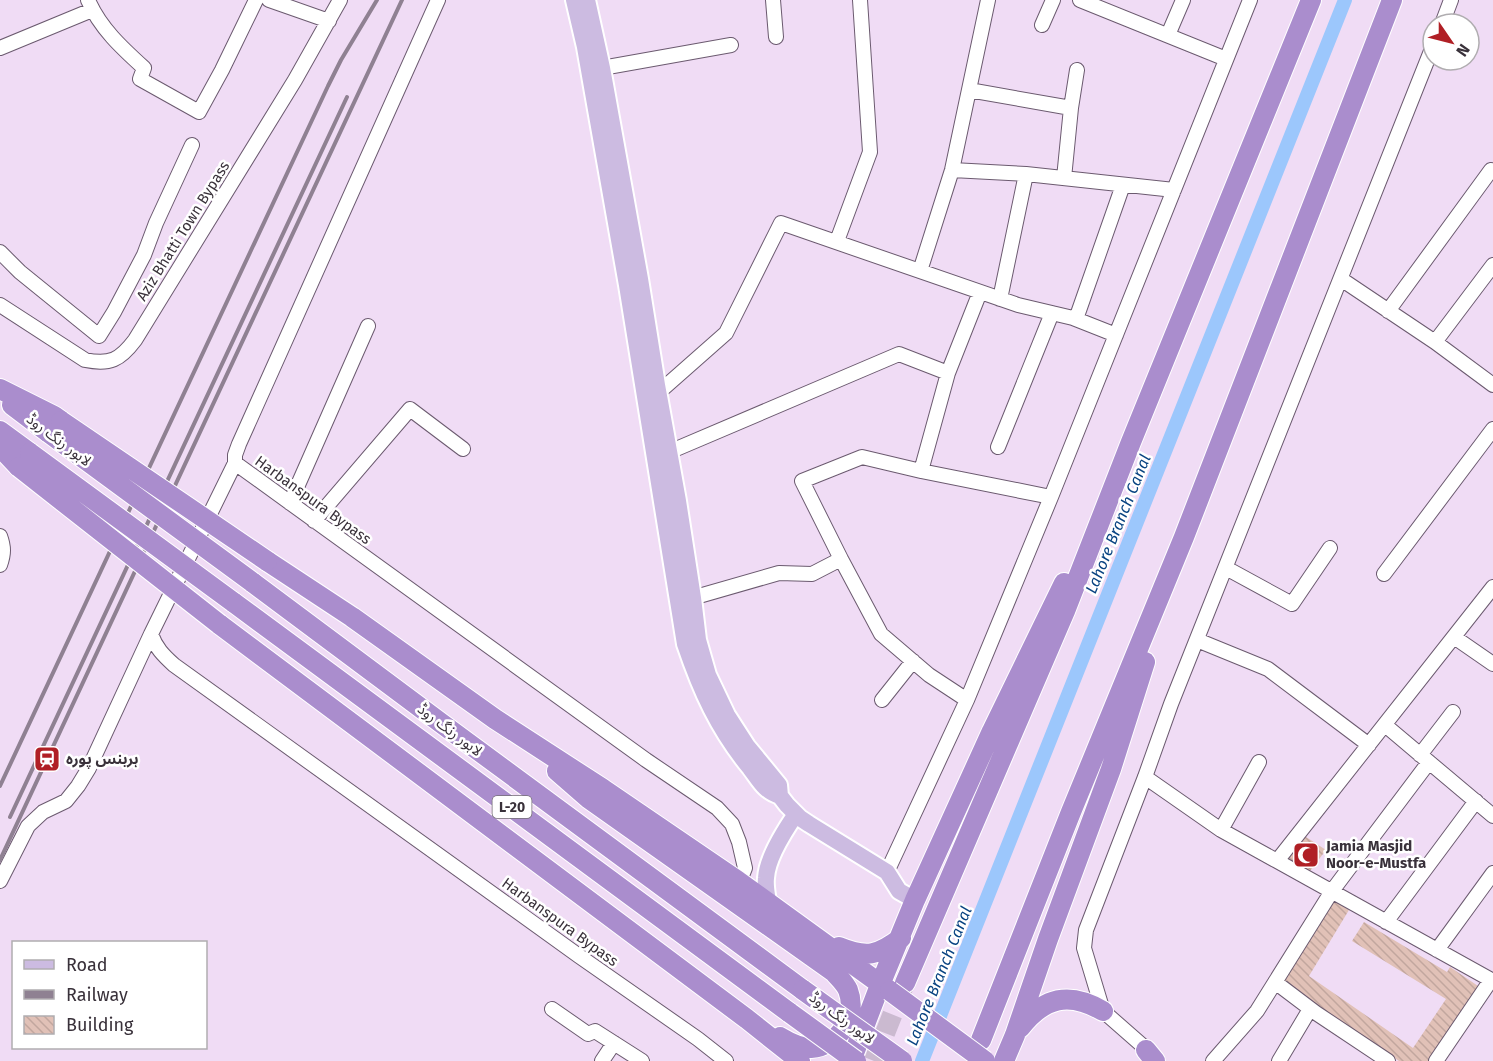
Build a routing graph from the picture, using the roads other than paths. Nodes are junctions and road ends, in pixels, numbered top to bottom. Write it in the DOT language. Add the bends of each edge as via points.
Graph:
graph roads {
  1 [pos="269,0"];
  2 [pos="340,0"];
  3 [pos="438,0"];
  4 [pos="574,0"];
  5 [pos="587,0"];
  6 [pos="773,0"];
  7 [pos="860,0"];
  8 [pos="988,0"];
  9 [pos="1053,0"];
  10 [pos="1080,0"];
  11 [pos="1182,0"];
  12 [pos="1250,0"];
  13 [pos="1311,0"];
  14 [pos="1392,0"];
  15 [pos="250,2"];
  16 [pos="90,5"];
  17 [pos="1110,6"];
  18 [pos="329,21"];
  19 [pos="1042,25"];
  20 [pos="1168,35"];
  21 [pos="776,37"];
  22 [pos="731,45"];
  23 [pos="0,48"];
  24 [pos="1227,59"];
  25 [pos="602,68"];
  26 [pos="1077,69"];
  27 [pos="1423,72"];
  28 [pos="969,90"];
  29 [pos="1071,108"];
  30 [pos="192,145"];
  31 [pos="952,170"];
  32 [pos="1491,170"];
  33 [pos="1026,174"];
  34 [pos="1064,178"];
  35 [pos="1123,185"];
  36 [pos="1174,190"];
  37 [pos="837,241"];
  38 [pos="0,252"];
  39 [pos="1493,265"];
  40 [pos="920,271"];
  41 [pos="1341,279"];
  42 [pos="980,292"];
  43 [pos="1000,299"];
  44 [pos="0,305"];
  45 [pos="1389,311"];
  46 [pos="1052,313"];
  47 [pos="1076,319"];
  48 [pos="368,326"];
  49 [pos="1116,335"];
  50 [pos="1436,342"];
  51 [pos="948,373"];
  52 [pos="1493,385"];
  53 [pos="0,388"];
  54 [pos="658,393"];
  55 [pos="0,396"];
  56 [pos="647,407"];
  57 [pos="55,427"];
  58 [pos="1493,429"];
  59 [pos="0,431"];
  60 [pos="1131,442"];
  61 [pos="0,447"];
  62 [pos="998,447"];
  63 [pos="463,449"];
  64 [pos="663,456"];
  65 [pos="25,460"];
  66 [pos="235,463"];
  67 [pos="921,471"];
  68 [pos="1051,497"];
  69 [pos="290,503"];
  70 [pos="314,521"];
  71 [pos="0,536"];
  72 [pos="1184,537"];
  73 [pos="1330,548"];
  74 [pos="841,560"];
  75 [pos="0,565"];
  76 [pos="1226,568"];
  77 [pos="1384,574"];
  78 [pos="1493,588"];
  79 [pos="685,600"];
  80 [pos="151,634"];
  81 [pos="1454,637"];
  82 [pos="1197,640"];
  83 [pos="913,662"];
  84 [pos="1493,664"];
  85 [pos="882,700"];
  86 [pos="967,700"];
  87 [pos="1453,712"];
  88 [pos="495,719"];
  89 [pos="1385,725"];
  90 [pos="1369,745"];
  91 [pos="1425,758"];
  92 [pos="1259,762"];
  93 [pos="1145,777"];
  94 [pos="1476,801"];
  95 [pos="796,814"];
  96 [pos="1493,816"];
  97 [pos="1221,830"];
  98 [pos="1277,861"];
  99 [pos="887,872"];
  100 [pos="1493,873"];
  101 [pos="0,881"];
  102 [pos="738,881"];
  103 [pos="1332,891"];
  104 [pos="915,900"];
  105 [pos="768,902"];
  106 [pos="1386,921"];
  107 [pos="901,938"];
  108 [pos="819,939"];
  109 [pos="1437,950"];
  110 [pos="1492,980"];
  111 [pos="1275,982"];
  112 [pos="892,986"];
  113 [pos="552,1009"];
  114 [pos="1310,1009"];
  115 [pos="1103,1011"];
  116 [pos="747,1019"];
  117 [pos="1015,1035"];
  118 [pos="981,1040"];
  119 [pos="614,1043"];
  120 [pos="1154,1057"];
  121 [pos="602,1061"];
  122 [pos="642,1061"];
  123 [pos="726,1061"];
  124 [pos="786,1061"];
  125 [pos="800,1061"];
  126 [pos="851,1061"];
  127 [pos="856,1061"];
  128 [pos="902,1061"];
  129 [pos="985,1061"];
  130 [pos="1004,1061"];
  131 [pos="1016,1061"];
  132 [pos="1213,1061"];
  133 [pos="1279,1061"];
  134 [pos="1389,1061"];
  135 [pos="1436,1061"];
  1 -- 18 [label="street"];
  2 -- 18 [label="street, Aziz Bhatti Town Bypass"];
  3 -- 66 [label="street, Harbanspura Bypass" via="239,444"];
  4 -- 56 [label="main road"];
  5 -- 25 [label="main road"];
  6 -- 21 [label="street"];
  7 -- 37 [label="street" via="870,152"];
  8 -- 28 [label="street"];
  9 -- 19 [label="street"];
  10 -- 17 [label="street"];
  11 -- 20 [label="street"];
  12 -- 24 [label="street"];
  13 -- 60 [label="highway"];
  14 -- 72 [label="highway"];
  15 -- 16 [label="street" via="222,70 199,112 140,79 144,68 114,41"];
  16 -- 23 [label="street"];
  17 -- 20 [label="street"];
  18 -- 44 [label="street, Aziz Bhatti Town Bypass" via="125,353 112,361 85,360"];
  20 -- 24 [label="street"];
  22 -- 25 [label="street"];
  24 -- 36 [label="street"];
  25 -- 54 [label="main road"];
  26 -- 29 [label="street"];
  27 -- 41 [label="street"];
  28 -- 29 [label="street"];
  28 -- 31 [label="street"];
  29 -- 34 [label="street"];
  30 -- 38 [label="street" via="144,255 99,336"];
  31 -- 33 [label="street"];
  31 -- 40 [label="street"];
  32 -- 45 [label="street"];
  33 -- 34 [label="street"];
  33 -- 43 [label="street"];
  34 -- 35 [label="street"];
  35 -- 36 [label="street"];
  35 -- 47 [label="street"];
  36 -- 49 [label="street"];
  37 -- 40 [label="street"];
  37 -- 54 [label="street" via="781,223 726,333"];
  39 -- 50 [label="street"];
  40 -- 42 [label="street"];
  41 -- 45 [label="street"];
  41 -- 76 [label="street"];
  42 -- 43 [label="street"];
  42 -- 51 [label="street"];
  43 -- 46 [label="street"];
  45 -- 50 [label="street"];
  46 -- 47 [label="street"];
  46 -- 62 [label="street"];
  47 -- 49 [label="street"];
  48 -- 69 [label="street"];
  49 -- 68 [label="street"];
  50 -- 52 [label="street"];
  51 -- 64 [label="street" via="899,354"];
  51 -- 67 [label="street"];
  53 -- 57 [label="highway"];
  54 -- 56 [label="street"];
  54 -- 64 [label="main road"];
  55 -- 57 [label="highway, لاہور رنگ روڈ / L-20"];
  56 -- 64 [label="main road"];
  57 -- 88 [label="highway, bridge" via="352,617"];
  57 -- 128 [label="highway, لاہور رنگ روڈ / L-20, bridge" via="252,582"];
  58 -- 77 [label="street"];
  59 -- 65 [label="highway, لاہور رنگ روڈ / L-20"];
  60 -- 104 [label="highway"];
  60 -- 112 [label="highway" via="1065,611"];
  61 -- 65 [label="highway"];
  63 -- 70 [label="street" via="410,409"];
  64 -- 79 [label="main road"];
  65 -- 116 [label="highway, bridge" via="219,624"];
  65 -- 127 [label="highway, لاہور رنگ روڈ / L-20, bridge" via="232,602"];
  66 -- 69 [label="street, Harbanspura Bypass"];
  66 -- 80 [label="street"];
  67 -- 68 [label="street"];
  67 -- 74 [label="street" via="862,457 802,481"];
  68 -- 86 [label="street"];
  69 -- 70 [label="street, Harbanspura Bypass"];
  70 -- 102 [label="street, Harbanspura Bypass" via="717,808 732,824 739,842 744,868"];
  71 -- 75 [label="street" via="4,545"];
  72 -- 117 [label="highway" via="1111,769"];
  72 -- 118 [label="highway"];
  73 -- 76 [label="street" via="1292,603"];
  74 -- 79 [label="street" via="812,574 779,573"];
  74 -- 83 [label="street" via="881,634"];
  76 -- 82 [label="street"];
  78 -- 81 [label="street"];
  79 -- 95 [label="main road" via="685,644 716,720 769,792 780,796"];
  80 -- 101 [label="street" via="78,786 66,801 28,826"];
  80 -- 123 [label="street, Harbanspura Bypass" via="160,652 174,665"];
  81 -- 84 [label="street"];
  81 -- 89 [label="street"];
  82 -- 90 [label="street" via="1268,669"];
  82 -- 93 [label="street"];
  83 -- 85 [label="street"];
  83 -- 86 [label="street"];
  86 -- 99 [label="street"];
  87 -- 91 [label="street"];
  88 -- 102 [label="highway"];
  88 -- 116 [label="highway" via="588,798 834,972 851,1004 845,1028 836,1038 811,1048 798,1046"];
  89 -- 90 [label="street"];
  89 -- 91 [label="street"];
  90 -- 98 [label="street"];
  91 -- 94 [label="street"];
  91 -- 103 [label="street"];
  92 -- 97 [label="street"];
  93 -- 97 [label="street"];
  93 -- 115 [label="street" via="1086,930 1084,948"];
  94 -- 96 [label="street"];
  94 -- 106 [label="street"];
  95 -- 99 [label="main road"];
  95 -- 105 [label="main road" via="770,861 765,886"];
  97 -- 98 [label="street"];
  98 -- 103 [label="street"];
  99 -- 104 [label="main road" via="899,891"];
  100 -- 109 [label="street"];
  102 -- 105 [label="highway"];
  103 -- 106 [label="street"];
  103 -- 111 [label="street"];
  104 -- 107 [label="highway"];
  105 -- 108 [label="highway"];
  106 -- 109 [label="street"];
  107 -- 108 [label="highway" via="879,952 865,955"];
  107 -- 112 [label="highway"];
  108 -- 112 [label="highway"];
  109 -- 110 [label="street"];
  110 -- 135 [label="street"];
  111 -- 114 [label="street"];
  111 -- 132 [label="street" via="1257,1011"];
  112 -- 126 [label="highway"];
  112 -- 129 [label="highway, bridge"];
  113 -- 119 [label="street" via="588,1034 595,1031"];
  114 -- 133 [label="street"];
  114 -- 134 [label="street"];
  115 -- 117 [label="highway" via="1072,999 1055,1001 1039,1008"];
  115 -- 120 [label="street"];
  116 -- 124 [label="highway"];
  116 -- 125 [label="highway"];
  117 -- 130 [label="highway"];
  117 -- 131 [label="highway"];
  119 -- 121 [label="street"];
  119 -- 122 [label="street"];
}
